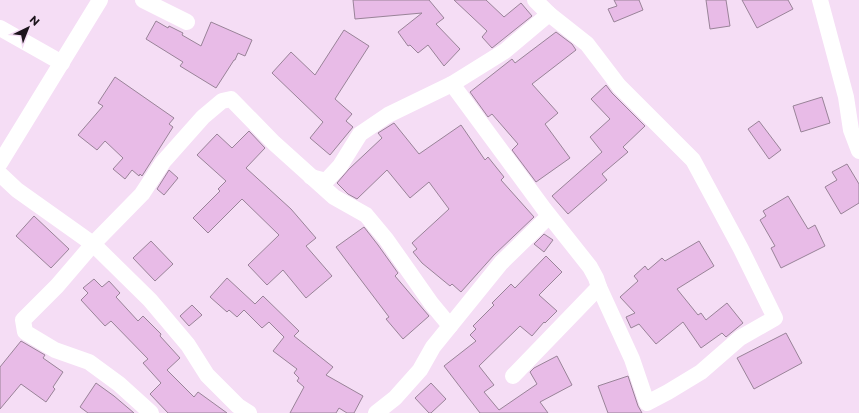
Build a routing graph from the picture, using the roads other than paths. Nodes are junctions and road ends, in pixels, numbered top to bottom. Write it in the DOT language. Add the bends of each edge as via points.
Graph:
graph roads {
  1 [pos="100,0"];
  2 [pos="143,0"];
  3 [pos="535,0"];
  4 [pos="820,0"];
  5 [pos="549,14"];
  6 [pos="187,22"];
  7 [pos="0,28"];
  8 [pos="62,63"];
  9 [pos="452,84"];
  10 [pos="853,98"];
  11 [pos="859,151"];
  12 [pos="0,163"];
  13 [pos="0,174"];
  14 [pos="311,177"];
  15 [pos="549,216"];
  16 [pos="93,244"];
  17 [pos="599,287"];
  18 [pos="450,326"];
  19 [pos="513,376"];
  20 [pos="386,410"];
  21 [pos="241,411"];
  22 [pos="151,413"];
  1 -- 8 [label="street"];
  2 -- 6 [label="street"];
  3 -- 5 [label="street"];
  4 -- 10 [label="street"];
  5 -- 9 [label="street" via="505,51"];
  5 -- 17 [label="street" via="587,44 619,86 693,160 775,318 740,338 700,372 647,403 632,359"];
  7 -- 8 [label="street"];
  8 -- 12 [label="street"];
  9 -- 14 [label="street" via="388,115 360,134 340,166 326,181"];
  9 -- 15 [label="street"];
  10 -- 11 [label="street" via="851,130"];
  13 -- 16 [label="street" via="17,190"];
  14 -- 16 [label="street" via="231,99 222,101 203,117 163,162 142,194"];
  14 -- 18 [label="street" via="334,197 366,215"];
  15 -- 17 [label="street" via="590,267"];
  15 -- 18 [label="street" via="501,263"];
  16 -- 21 [label="street" via="150,300 188,345 208,375"];
  16 -- 22 [label="street" via="23,320 25,332 55,350 89,362 119,384"];
  17 -- 19 [label="street"];
  18 -- 20 [label="street" via="433,347 420,370"];
}
